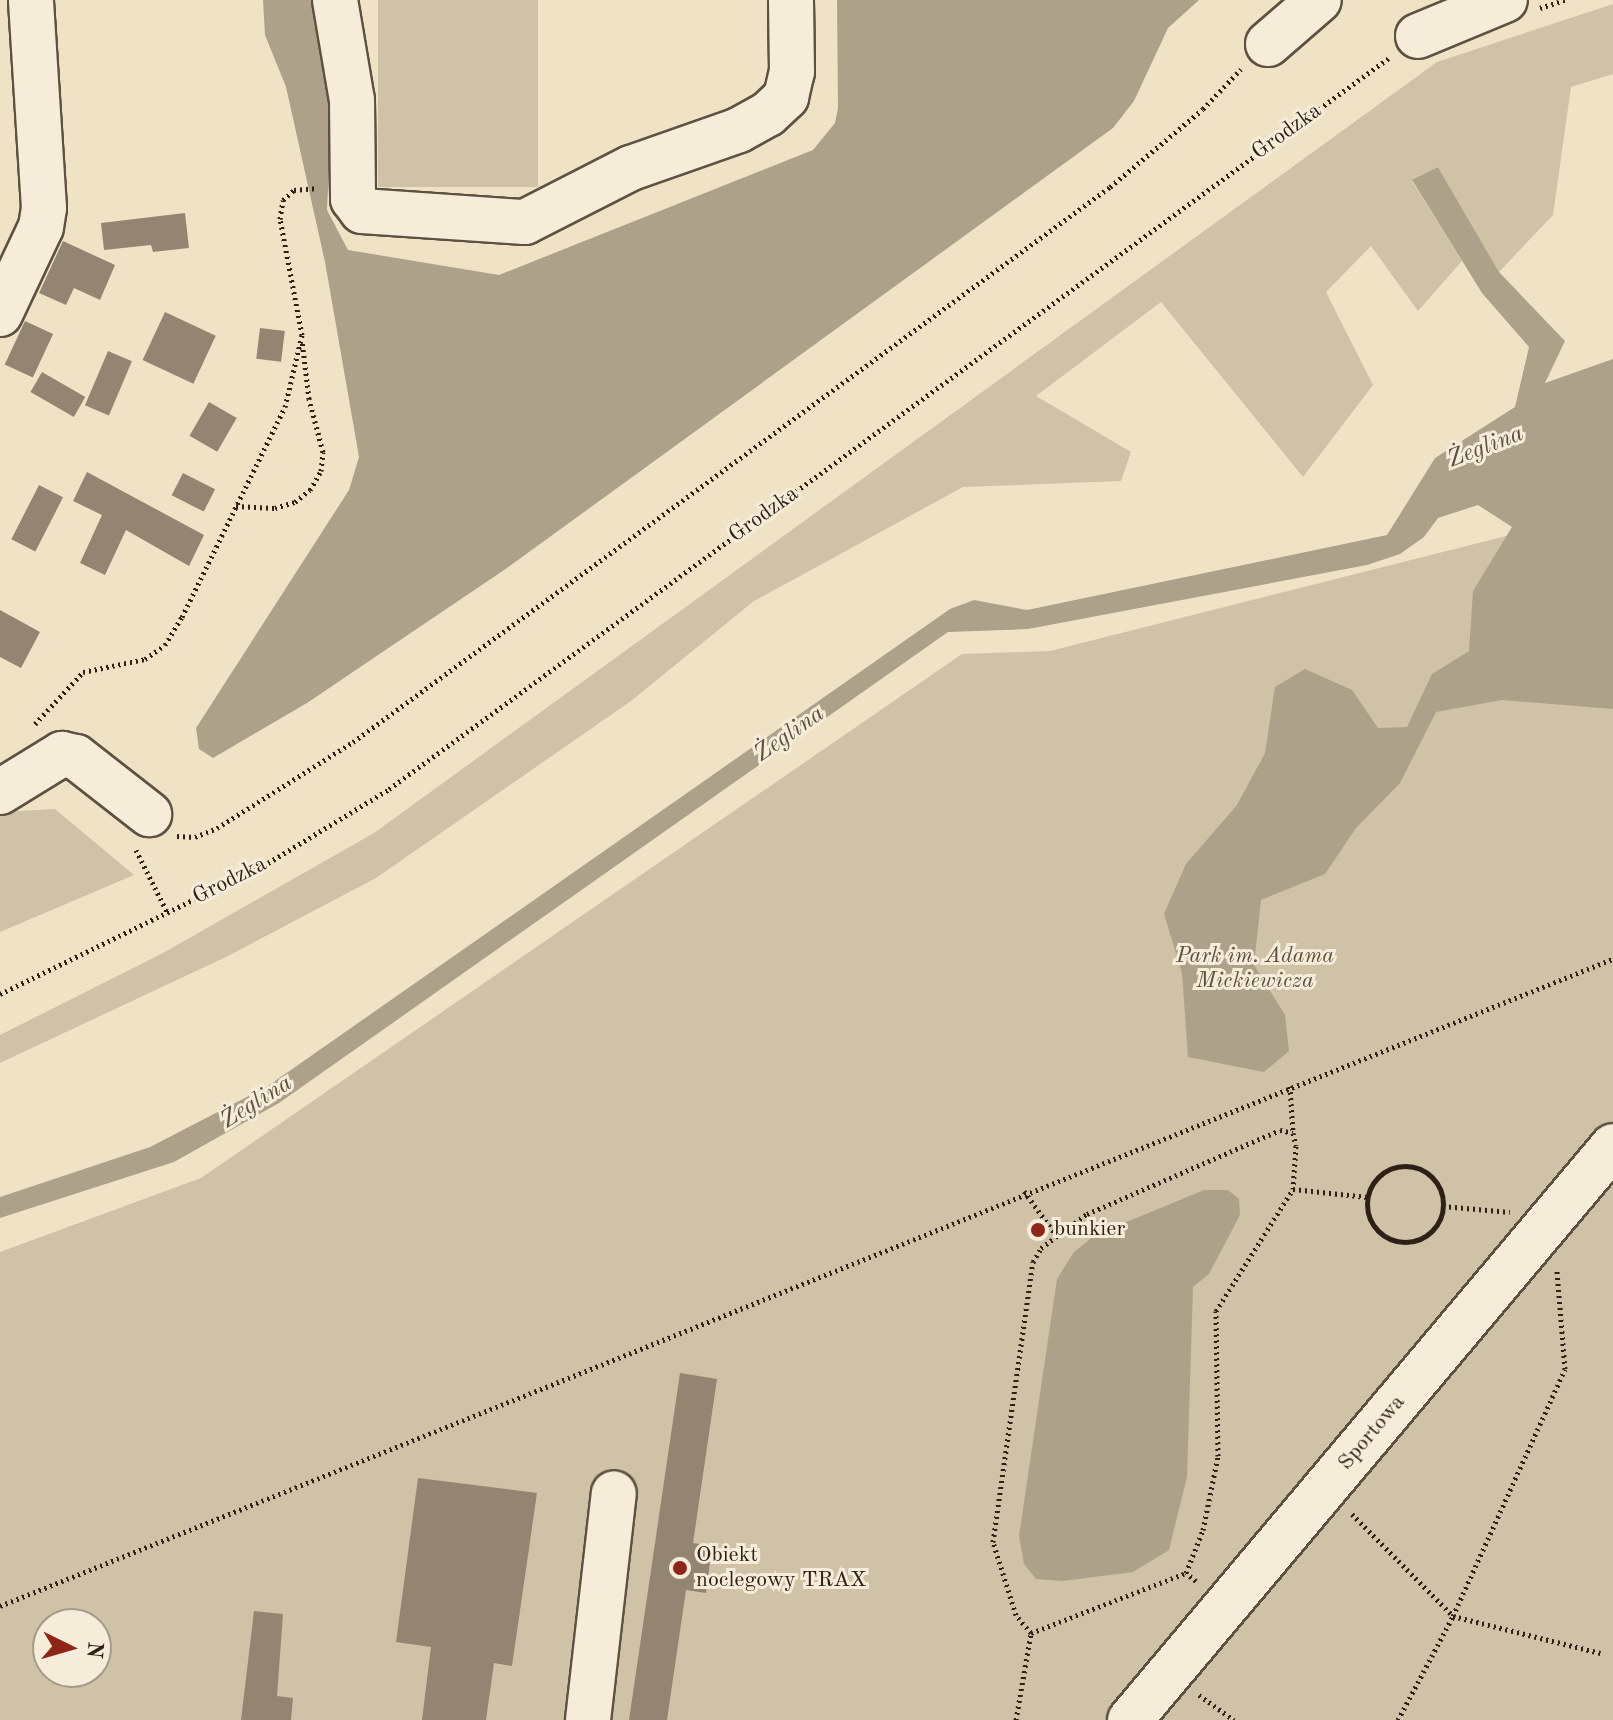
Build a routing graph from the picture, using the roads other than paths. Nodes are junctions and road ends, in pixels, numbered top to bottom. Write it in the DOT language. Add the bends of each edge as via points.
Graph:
graph roads {
  1 [pos="31,0"];
  2 [pos="335,0"];
  3 [pos="791,0"];
  4 [pos="1319,0"];
  5 [pos="1505,0"];
  6 [pos="1418,36"];
  7 [pos="1268,44"];
  8 [pos="0,314"];
  9 [pos="0,792"];
  10 [pos="149,814"];
  11 [pos="1613,1146"];
  12 [pos="614,1493"];
  13 [pos="588,1720"];
  14 [pos="1130,1720"];
  1 -- 8 [label="street" via="41,227"];
  2 -- 3 [label="street" via="352,100 353,199 362,211 525,222 631,168 739,130 768,114 786,97 792,72"];
  4 -- 7 [label="street"];
  5 -- 6 [label="street"];
  9 -- 10 [label="street" via="62,754 76,757"];
  11 -- 14 [label="street, Sportowa"];
  12 -- 13 [label="street"];
}
